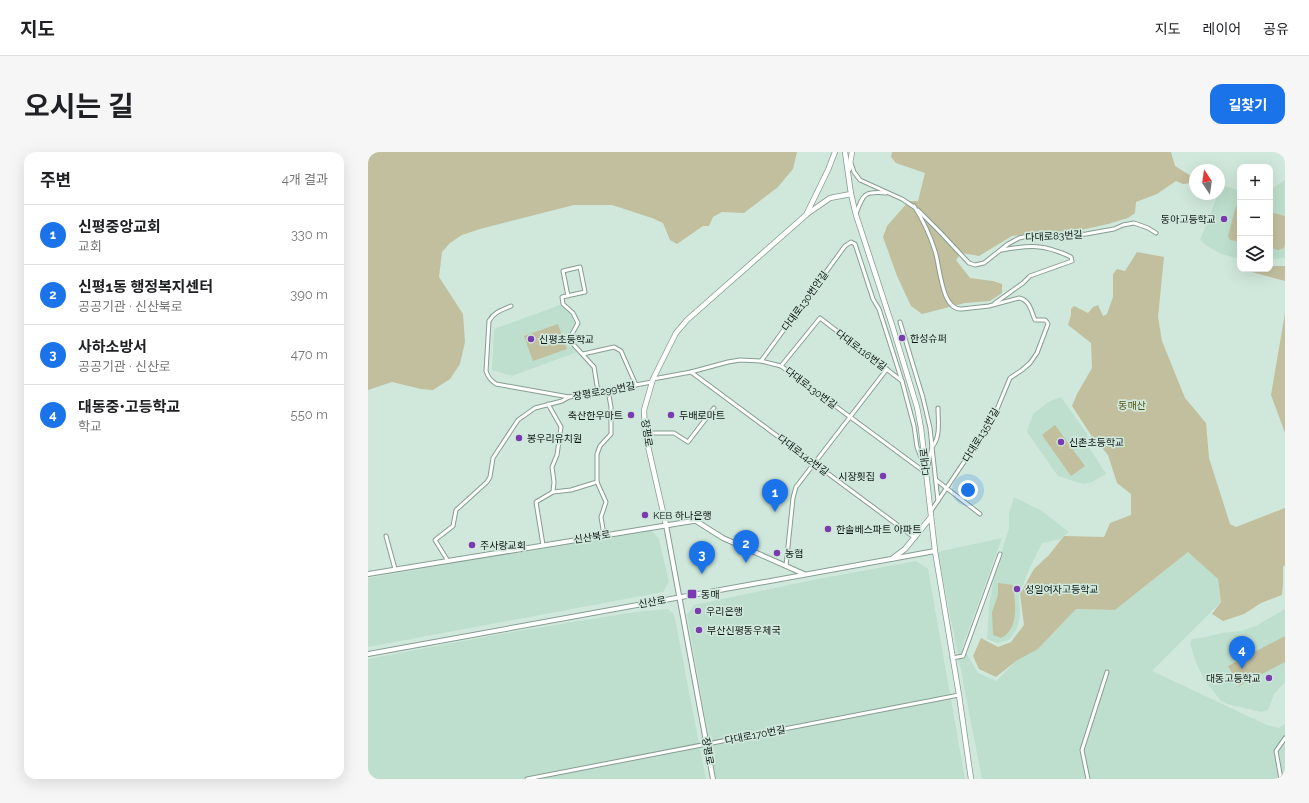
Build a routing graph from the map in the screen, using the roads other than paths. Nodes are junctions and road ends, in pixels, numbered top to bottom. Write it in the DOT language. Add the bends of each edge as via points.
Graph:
graph roads {
  1 [pos="835,152"];
  2 [pos="845,152"];
  3 [pos="852,152"];
  4 [pos="850,161"];
  5 [pos="848,175"];
  6 [pos="889,193"];
  7 [pos="851,194"];
  8 [pos="914,206"];
  9 [pos="806,215"];
  10 [pos="856,215"];
  11 [pos="1156,233"];
  12 [pos="1000,250"];
  13 [pos="568,296"];
  14 [pos="995,304"];
  15 [pos="511,306"];
  16 [pos="900,322"];
  17 [pos="583,354"];
  18 [pos="761,361"];
  19 [pos="781,366"];
  20 [pos="887,369"];
  21 [pos="691,372"];
  22 [pos="652,380"];
  23 [pos="902,381"];
  24 [pos="636,385"];
  25 [pos="608,390"];
  26 [pos="598,392"];
  27 [pos="569,397"];
  28 [pos="548,404"];
  29 [pos="714,408"];
  30 [pos="938,408"];
  31 [pos="850,417"];
  32 [pos="645,433"];
  33 [pos="932,447"];
  34 [pos="815,463"];
  35 [pos="926,474"];
  36 [pos="936,480"];
  37 [pos="597,482"];
  38 [pos="947,488"];
  39 [pos="553,492"];
  40 [pos="938,501"];
  41 [pos="931,514"];
  42 [pos="980,514"];
  43 [pos="666,525"];
  44 [pos="386,536"];
  45 [pos="604,536"];
  46 [pos="915,538"];
  47 [pos="543,545"];
  48 [pos="935,551"];
  49 [pos="1000,554"];
  50 [pos="893,558"];
  51 [pos="448,561"];
  52 [pos="786,566"];
  53 [pos="395,569"];
  54 [pos="368,574"];
  55 [pos="804,574"];
  56 [pos="680,597"];
  57 [pos="368,654"];
  58 [pos="952,658"];
  59 [pos="1107,672"];
  60 [pos="959,695"];
  61 [pos="1285,738"];
  62 [pos="707,744"];
  63 [pos="368,776"];
  64 [pos="370,779"];
  65 [pos="527,779"];
  66 [pos="713,779"];
  67 [pos="971,779"];
  68 [pos="1088,779"];
  69 [pos="1281,779"];
  1 -- 9 [label="main road, 장평로"];
  2 -- 5 [label="main road, 다대로"];
  3 -- 4 [label="main road"];
  4 -- 5 [label="main road"];
  4 -- 6 [label="street, 다대로83번길" via="860,180"];
  5 -- 7 [label="main road, 다대로"];
  6 -- 8 [label="street, 다대로83번길"];
  6 -- 10 [label="street" via="867,194 861,199"];
  7 -- 9 [label="main road" via="830,198"];
  7 -- 10 [label="main road, 다대로"];
  8 -- 12 [label="street, 다대로83번길" via="969,263 984,263"];
  8 -- 14 [label="street, 다대로135번길" via="936,252 946,298 958,310"];
  9 -- 22 [label="main road, 장평로" via="687,320 676,333"];
  10 -- 35 [label="main road, 다대로" via="917,407"];
  11 -- 12 [label="street, 다대로83번길" via="1134,223 1086,234 1028,236"];
  12 -- 14 [label="street" via="1036,246 1060,252 1072,261 1030,276"];
  13 -- 13 [label="street" via="563,271 580,267 585,292"];
  13 -- 17 [label="street" via="562,297 563,304 573,313 578,323 572,334 573,344"];
  14 -- 38 [label="street, 다대로135번길" via="1014,298 1023,299 1028,303 1035,320 1047,322 1047,330 1030,363 1010,378 993,419"];
  15 -- 27 [label="street" via="495,313 489,321 486,371 490,381"];
  16 -- 33 [label="street" via="923,398"];
  17 -- 24 [label="street" via="614,347 621,351"];
  17 -- 26 [label="street" via="594,367"];
  18 -- 19 [label="street, 다대로130번길"];
  18 -- 21 [label="street, 다대로130번길" via="740,360"];
  18 -- 23 [label="street, 다대로130번안길" via="845,246 851,242 855,244 873,299 879,309"];
  19 -- 20 [label="street, 다대로116번길" via="820,318"];
  19 -- 31 [label="street, 다대로130번길"];
  20 -- 23 [label="street, 다대로116번길"];
  20 -- 31 [label="street"];
  21 -- 22 [label="street, 다대로130번길"];
  21 -- 34 [label="street, 다대로142번길"];
  22 -- 24 [label="street, 장평로299번길"];
  22 -- 32 [label="main road, 장평로" via="644,410"];
  23 -- 35 [label="street"];
  24 -- 25 [label="street, 장평로299번길"];
  25 -- 26 [label="street, 장평로299번길"];
  25 -- 37 [label="street" via="611,434 600,446 597,454"];
  26 -- 27 [label="street, 장평로299번길"];
  27 -- 28 [label="street, 장평로299번길"];
  28 -- 39 [label="street" via="561,427 557,455 552,467"];
  28 -- 51 [label="street, 장평로299번길" via="534,408 518,420 493,458 487,482 456,510 453,526 435,540"];
  29 -- 32 [label="street" via="688,442 674,433"];
  30 -- 33 [label="street" via="936,443"];
  31 -- 34 [label="street"];
  31 -- 35 [label="street, 다대로130번길"];
  32 -- 43 [label="main road, 장평로"];
  33 -- 35 [label="street"];
  33 -- 36 [label="street"];
  34 -- 46 [label="street, 다대로142번길"];
  34 -- 52 [label="street" via="794,492"];
  35 -- 41 [label="main road, 다대로"];
  36 -- 38 [label="street"];
  36 -- 40 [label="street"];
  37 -- 39 [label="street" via="571,490"];
  37 -- 45 [label="street" via="606,502 601,517"];
  38 -- 40 [label="street, 다대로135번길"];
  38 -- 42 [label="street"];
  39 -- 47 [label="street" via="536,502"];
  40 -- 41 [label="street, 다대로135번길"];
  41 -- 46 [label="main road"];
  41 -- 48 [label="main road, 다대로"];
  43 -- 45 [label="street, 신산북로"];
  43 -- 52 [label="street, 신산북로" via="696,521 723,538"];
  43 -- 56 [label="street, 장평로"];
  44 -- 53 [label="street"];
  45 -- 47 [label="street, 신산북로"];
  46 -- 50 [label="main road" via="905,550"];
  47 -- 51 [label="street, 신산북로"];
  48 -- 50 [label="street, 신산로"];
  48 -- 58 [label="main road, 다대로"];
  49 -- 58 [label="street" via="963,656"];
  50 -- 55 [label="street, 신산로"];
  51 -- 53 [label="street, 신산북로"];
  52 -- 55 [label="street, 신산북로"];
  53 -- 54 [label="street, 신산북로"];
  55 -- 56 [label="street, 신산로"];
  56 -- 57 [label="street, 신산로"];
  56 -- 62 [label="street, 장평로"];
  58 -- 60 [label="main road, 다대로"];
  59 -- 68 [label="street" via="1082,750"];
  60 -- 62 [label="street, 다대로170번길"];
  60 -- 67 [label="main road, 다대로"];
  61 -- 69 [label="street" via="1276,751"];
  62 -- 65 [label="street, 다대로170번길"];
  62 -- 66 [label="street, 장평로"];
  63 -- 64 [label="street"];
}
